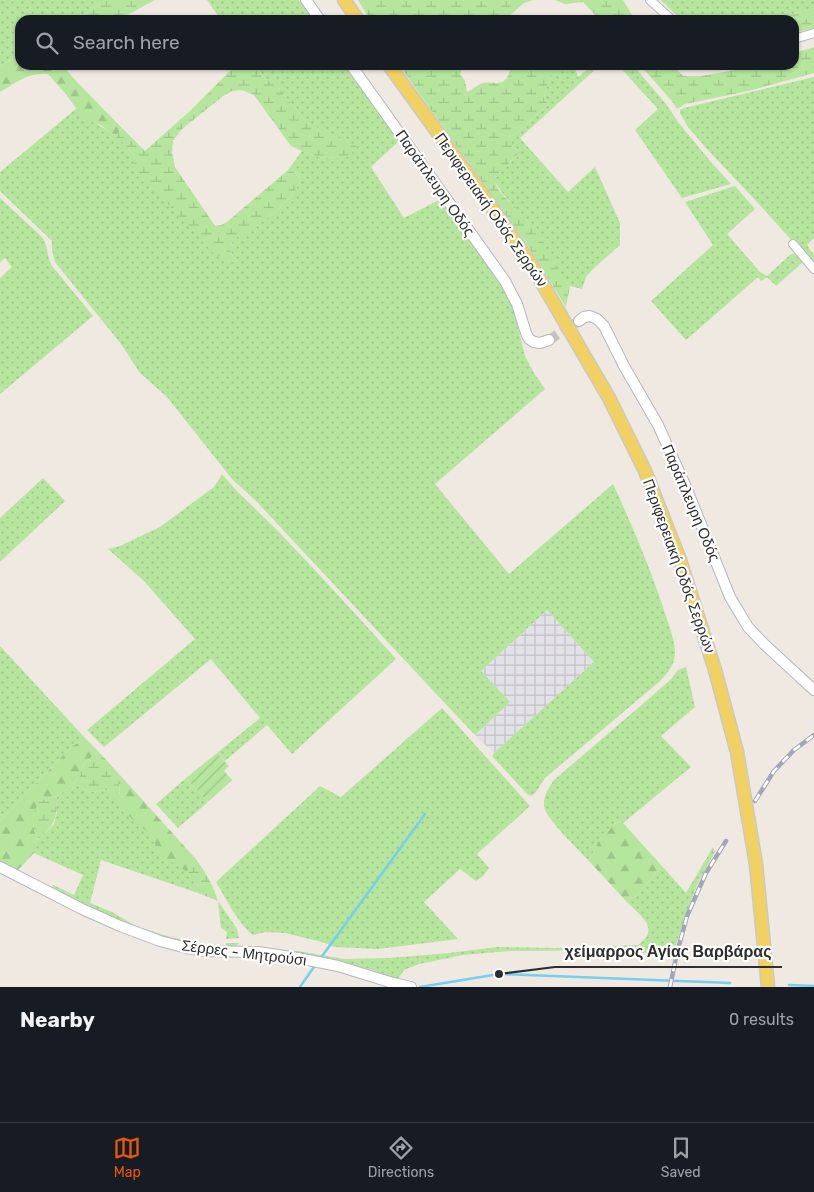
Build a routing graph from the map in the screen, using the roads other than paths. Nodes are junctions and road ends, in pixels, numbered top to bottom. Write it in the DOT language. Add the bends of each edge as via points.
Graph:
graph roads {
  1 [pos="306,0"];
  2 [pos="344,0"];
  3 [pos="650,0"];
  4 [pos="316,15"];
  5 [pos="354,15"];
  6 [pos="666,15"];
  7 [pos="814,33"];
  8 [pos="799,38"];
  9 [pos="355,70"];
  10 [pos="394,70"];
  11 [pos="793,244"];
  12 [pos="814,269"];
  13 [pos="579,321"];
  14 [pos="549,340"];
  15 [pos="814,690"];
  16 [pos="0,867"];
  17 [pos="411,987"];
  18 [pos="768,987"];
  1 -- 4 [label="street"];
  2 -- 5 [label="main road"];
  3 -- 6 [label="street"];
  7 -- 8 [label="street"];
  9 -- 14 [label="street, Παράπλευρη Οδός" via="505,281 529,339 540,343"];
  10 -- 18 [label="main road, Περιφερειακή Οδός Σερρών" via="531,264 609,398 645,471 689,587 736,752 756,864"];
  11 -- 12 [label="street"];
  13 -- 15 [label="street, Παράπλευρη Οδός" via="590,316 604,326 658,425 730,597 748,627"];
  16 -- 17 [label="street, Σέρρες - Μητρούσι" via="82,909 160,941 196,949 298,958"];
}
